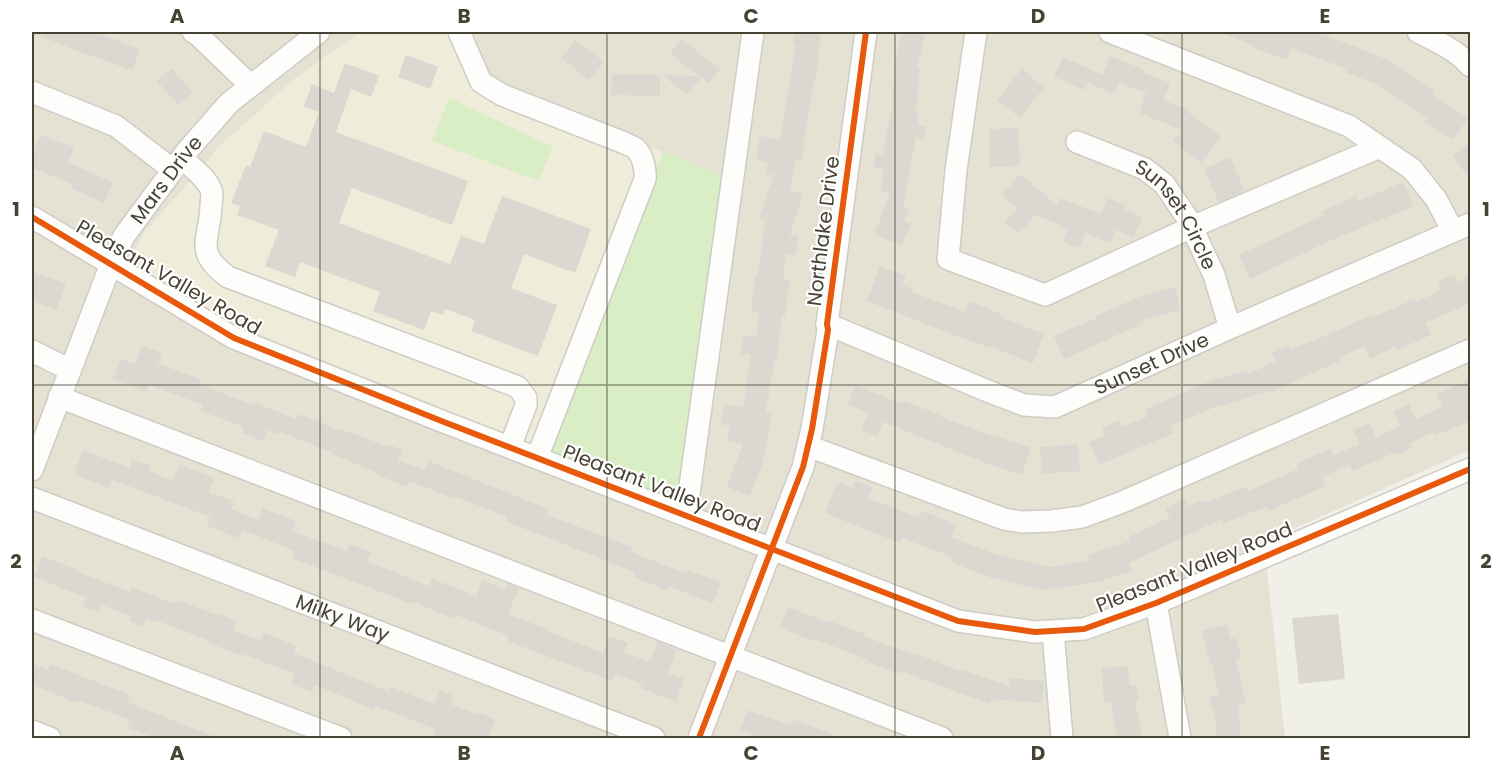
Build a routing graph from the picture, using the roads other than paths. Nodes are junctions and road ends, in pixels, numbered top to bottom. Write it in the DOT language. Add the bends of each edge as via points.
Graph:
graph roads {
  1 [pos="193,32"];
  2 [pos="319,32"];
  3 [pos="459,32"];
  4 [pos="753,32"];
  5 [pos="866,32"];
  6 [pos="976,32"];
  7 [pos="1110,32"];
  8 [pos="1419,32"];
  9 [pos="1470,66"];
  10 [pos="250,86"];
  11 [pos="32,92"];
  12 [pos="1077,142"];
  13 [pos="1380,147"];
  14 [pos="177,164"];
  15 [pos="32,217"];
  16 [pos="1192,227"];
  17 [pos="1461,228"];
  18 [pos="111,264"];
  19 [pos="827,324"];
  20 [pos="1230,328"];
  21 [pos="1470,350"];
  22 [pos="32,351"];
  23 [pos="70,370"];
  24 [pos="59,397"];
  25 [pos="808,446"];
  26 [pos="510,447"];
  27 [pos="537,458"];
  28 [pos="32,465"];
  29 [pos="1470,469"];
  30 [pos="32,498"];
  31 [pos="686,515"];
  32 [pos="772,549"];
  33 [pos="1156,603"];
  34 [pos="32,620"];
  35 [pos="1053,631"];
  36 [pos="730,657"];
  37 [pos="32,731"];
  38 [pos="50,738"];
  39 [pos="341,738"];
  40 [pos="654,738"];
  41 [pos="699,738"];
  42 [pos="942,738"];
  43 [pos="1062,738"];
  44 [pos="1180,738"];
  1 -- 10 [label="street"];
  2 -- 10 [label="street, Mars Drive"];
  3 -- 27 [label="street" via="482,81 490,88 636,149 646,172"];
  4 -- 31 [label="street"];
  5 -- 19 [label="street, Northlake Drive"];
  6 -- 16 [label="street" via="948,259 1045,296"];
  7 -- 13 [label="street" via="1349,126"];
  8 -- 9 [label="street" via="1444,45"];
  10 -- 14 [label="street, Mars Drive" via="229,103"];
  11 -- 14 [label="street" via="116,126"];
  12 -- 16 [label="street, Sunset Circle" via="1145,169 1164,184"];
  13 -- 16 [label="street"];
  13 -- 17 [label="street" via="1412,169"];
  14 -- 18 [label="street, Mars Drive" via="124,236"];
  14 -- 26 [label="street" via="207,183 212,193 205,245 217,269 228,277 518,387 526,405"];
  15 -- 18 [label="street, Pleasant Valley Road"];
  16 -- 20 [label="street, Sunset Circle" via="1215,274"];
  17 -- 20 [label="street, Sunset Drive"];
  18 -- 23 [label="street, Mars Drive"];
  18 -- 26 [label="street, Pleasant Valley Road" via="234,338"];
  19 -- 20 [label="street, Sunset Drive" via="1024,405 1055,407"];
  19 -- 25 [label="street, Northlake Drive"];
  21 -- 25 [label="street" via="1082,517 1022,522 1004,519"];
  22 -- 23 [label="street"];
  23 -- 24 [label="street, Mars Drive"];
  24 -- 28 [label="street, Mars Drive"];
  24 -- 36 [label="street"];
  25 -- 32 [label="street, Northlake Drive"];
  26 -- 27 [label="street, Pleasant Valley Road"];
  27 -- 31 [label="street, Pleasant Valley Road"];
  29 -- 33 [label="street, Pleasant Valley Road"];
  30 -- 40 [label="street, Milky Way"];
  31 -- 32 [label="street, Pleasant Valley Road"];
  32 -- 35 [label="street, Pleasant Valley Road" via="958,621"];
  32 -- 36 [label="street, Northlake Drive"];
  33 -- 35 [label="street, Pleasant Valley Road" via="1084,629"];
  33 -- 44 [label="street"];
  34 -- 39 [label="street"];
  35 -- 43 [label="street"];
  36 -- 41 [label="street, Northlake Drive"];
  36 -- 42 [label="street"];
  37 -- 38 [label="street"];
}
